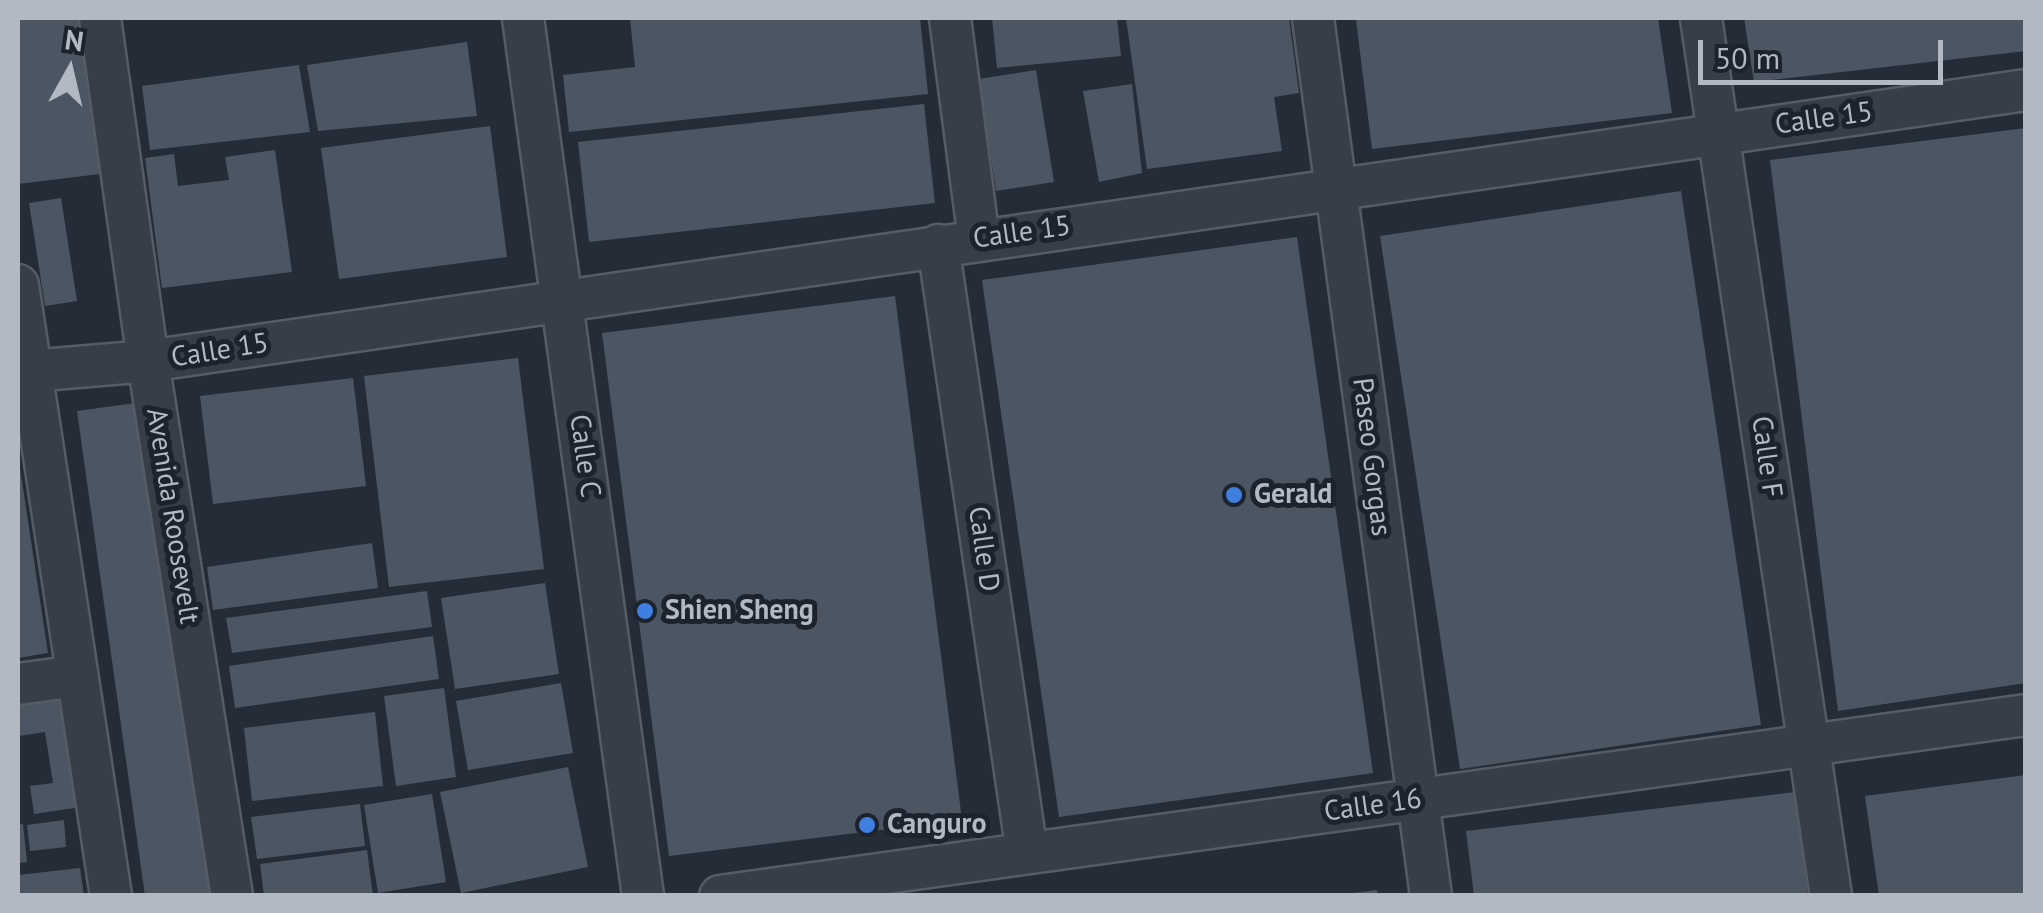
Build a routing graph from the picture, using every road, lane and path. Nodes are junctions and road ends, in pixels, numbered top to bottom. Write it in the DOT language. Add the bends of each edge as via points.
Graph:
graph roads {
  1 [pos="100,18"];
  2 [pos="523,18"];
  3 [pos="950,18"];
  4 [pos="1313,18"];
  5 [pos="1701,18"];
  6 [pos="2026,90"];
  7 [pos="1718,134"];
  8 [pos="1336,188"];
  9 [pos="979,240"];
  10 [pos="938,245"];
  11 [pos="18,285"];
  12 [pos="562,299"];
  13 [pos="148,362"];
  14 [pos="24,371"];
  15 [pos="77,676"];
  16 [pos="18,684"];
  17 [pos="2026,716"];
  18 [pos="1808,745"];
  19 [pos="1416,800"];
  20 [pos="1027,854"];
  21 [pos="111,896"];
  22 [pos="232,896"];
  23 [pos="644,896"];
  24 [pos="720,896"];
  25 [pos="1430,896"];
  26 [pos="1831,896"];
  1 -- 13 [label="street, Avenida Roosevelt"];
  2 -- 12 [label="street, Calle C"];
  3 -- 9 [label="street"];
  4 -- 8 [label="street, Paseo Gorgas"];
  5 -- 7 [label="street, Calle F"];
  6 -- 7 [label="street, Calle 15"];
  7 -- 8 [label="street, Calle 15"];
  7 -- 18 [label="street, Calle F"];
  8 -- 9 [label="street, Calle 15"];
  8 -- 19 [label="street, Paseo Gorgas"];
  9 -- 10 [label="street, Calle 15"];
  10 -- 12 [label="street, Calle 15"];
  10 -- 20 [label="street, Calle D"];
  11 -- 14 [label="street"];
  12 -- 13 [label="street, Calle 15"];
  12 -- 23 [label="street, Calle C"];
  13 -- 14 [label="street, Calle 15"];
  13 -- 22 [label="street, Avenida Roosevelt"];
  14 -- 15 [label="street"];
  15 -- 16 [label="street"];
  15 -- 21 [label="street"];
  17 -- 18 [label="street, Calle 16"];
  18 -- 19 [label="street, Calle 16"];
  18 -- 26 [label="street, Calle F"];
  19 -- 20 [label="street, Calle 16"];
  19 -- 25 [label="street, Paseo Gorgas"];
  20 -- 24 [label="street, Calle 16"];
}
